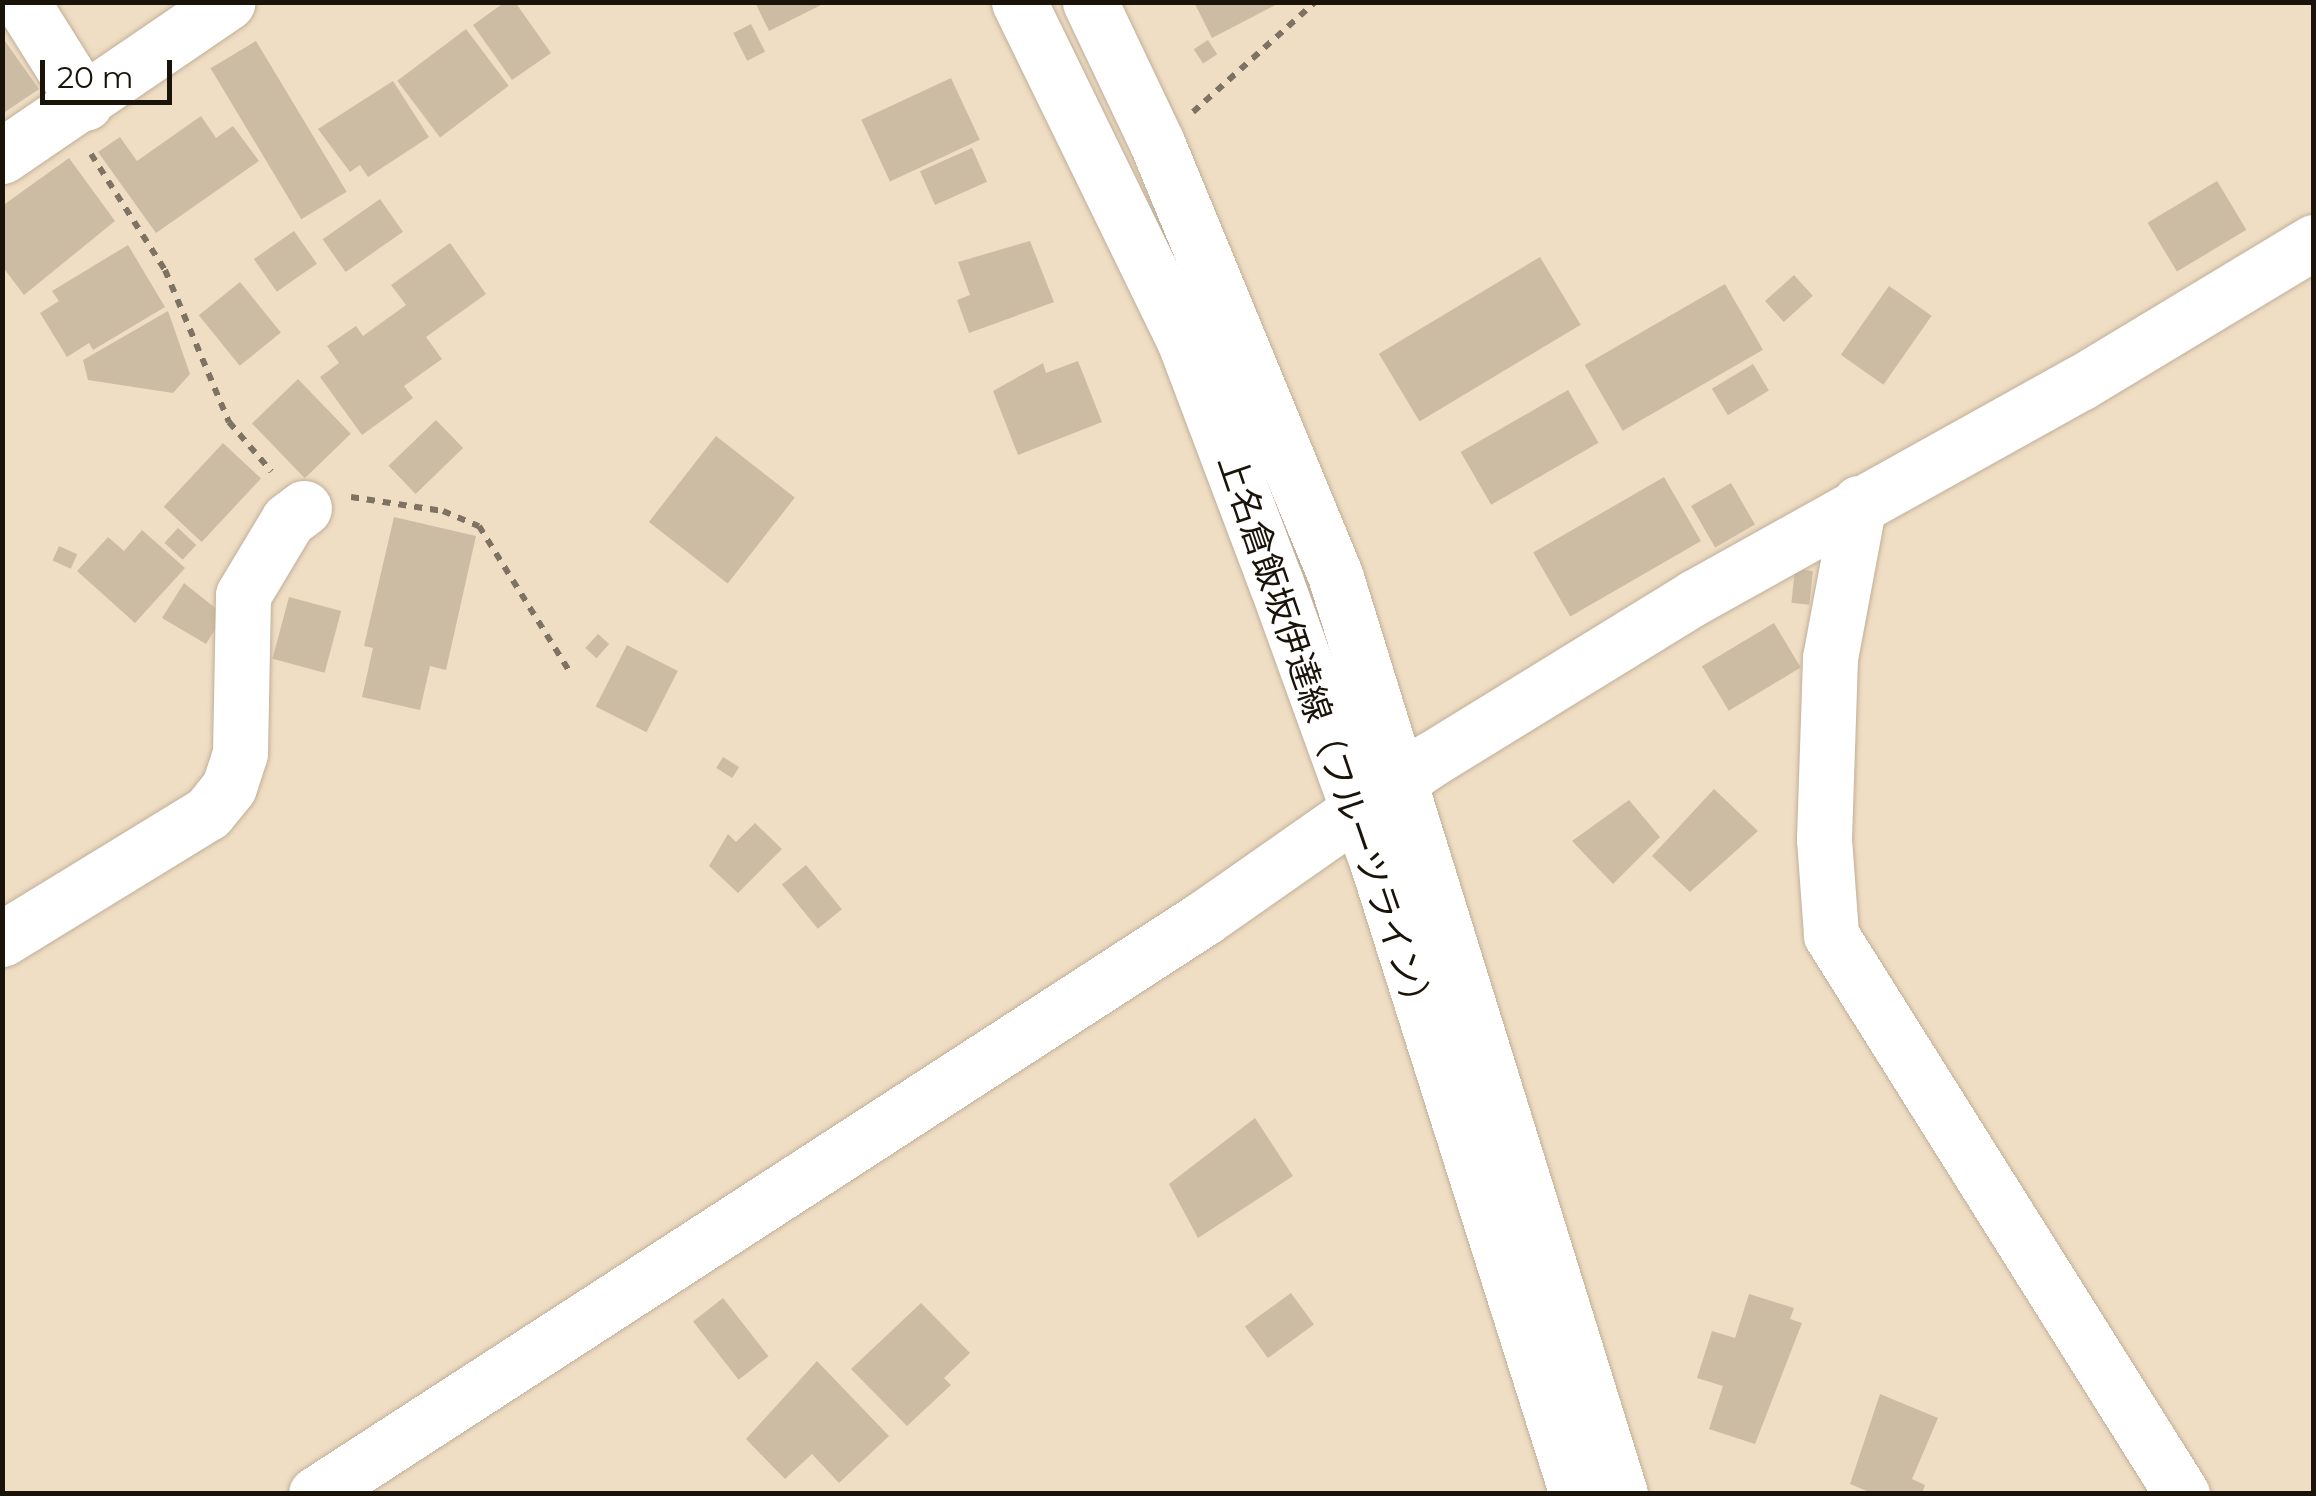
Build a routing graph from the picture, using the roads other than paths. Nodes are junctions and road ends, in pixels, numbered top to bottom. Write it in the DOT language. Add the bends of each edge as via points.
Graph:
graph roads {
  1 [pos="22,2"];
  2 [pos="228,2"];
  3 [pos="1019,2"];
  4 [pos="1090,2"];
  5 [pos="76,109"];
  6 [pos="2,156"];
  7 [pos="2314,242"];
  8 [pos="1859,502"];
  9 [pos="304,508"];
  10 [pos="1378,796"];
  11 [pos="2,938"];
  12 [pos="316,1494"];
  13 [pos="1577,1494"];
  14 [pos="1620,1494"];
  15 [pos="2182,1494"];
  1 -- 5 [label="street"];
  2 -- 5 [label="street"];
  3 -- 10 [label="street, 上名倉飯坂伊達線（フルーツライン）" via="1184,340"];
  4 -- 10 [label="street, 上名倉飯坂伊達線（フルーツライン）" via="1157,142 1336,578"];
  5 -- 6 [label="street"];
  7 -- 8 [label="street" via="2080,383"];
  8 -- 10 [label="street"];
  8 -- 15 [label="street" via="1830,658 1824,840 1830,935"];
  9 -- 11 [label="street" via="288,520 243,595 240,753 229,787 208,813"];
  10 -- 12 [label="street"];
  10 -- 13 [label="street, 上名倉飯坂伊達線（フルーツライン）"];
  10 -- 14 [label="street, 上名倉飯坂伊達線（フルーツライン）"];
}
